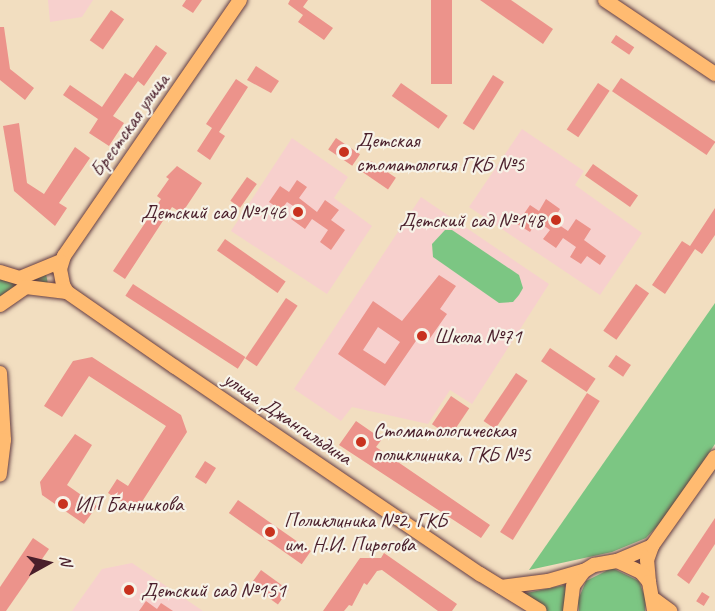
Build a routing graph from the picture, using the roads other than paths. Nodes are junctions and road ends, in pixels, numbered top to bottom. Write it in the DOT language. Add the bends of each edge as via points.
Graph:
graph roads {
  1 [pos="240,0"];
  2 [pos="605,0"];
  3 [pos="715,74"];
  4 [pos="61,261"];
  5 [pos="0,272"];
  6 [pos="67,292"];
  7 [pos="0,305"];
  8 [pos="0,373"];
  9 [pos="715,457"];
  10 [pos="0,476"];
  11 [pos="652,546"];
  12 [pos="617,561"];
  13 [pos="584,571"];
  14 [pos="649,582"];
  15 [pos="500,587"];
  16 [pos="654,605"];
  17 [pos="540,611"];
  18 [pos="570,611"];
  19 [pos="670,611"];
  1 -- 4 [label="main road, Брестская улица"];
  2 -- 3 [label="main road"];
  4 -- 5 [label="main road" via="20,278"];
  4 -- 6 [label="main road" via="60,277"];
  6 -- 7 [label="main road" via="26,287"];
  6 -- 15 [label="main road, улица Джангильдина"];
  8 -- 10 [label="main road" via="4,440"];
  9 -- 11 [label="main road"];
  11 -- 12 [label="main road"];
  11 -- 14 [label="main road" via="647,560"];
  12 -- 13 [label="main road"];
  12 -- 14 [label="main road" via="641,572"];
  13 -- 15 [label="main road" via="548,581"];
  13 -- 18 [label="main road" via="573,586"];
  14 -- 16 [label="main road"];
  15 -- 17 [label="main road, улица Джангильдина"];
  16 -- 19 [label="main road"];
}
